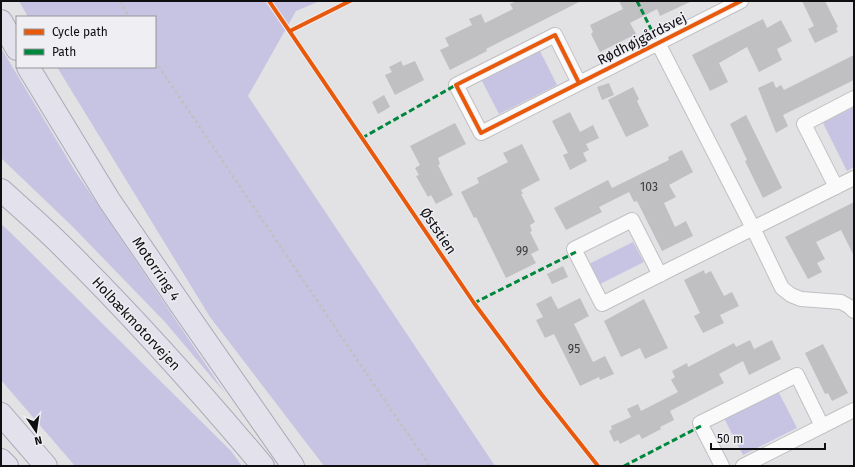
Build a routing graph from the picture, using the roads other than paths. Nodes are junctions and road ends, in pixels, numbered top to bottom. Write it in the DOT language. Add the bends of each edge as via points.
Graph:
graph roads {
  1 [pos="737,2"];
  2 [pos="1,21"];
  3 [pos="658,43"];
  4 [pos="16,47"];
  5 [pos="29,68"];
  6 [pos="579,83"];
  7 [pos="854,98"];
  8 [pos="854,178"];
  9 [pos="836,187"];
  10 [pos="1,190"];
  11 [pos="753,228"];
  12 [pos="660,275"];
  13 [pos="854,311"];
  14 [pos="854,410"];
  15 [pos="1,414"];
  16 [pos="822,426"];
  17 [pos="1,460"];
  18 [pos="7,466"];
  19 [pos="46,466"];
  20 [pos="263,466"];
  21 [pos="293,466"];
  22 [pos="722,466"];
  23 [pos="743,466"];
  1 -- 3 [label="street, Rødhøjgårdsvej"];
  2 -- 4 [label="highway"];
  3 -- 6 [label="street, Rødhøjgårdsvej"];
  3 -- 11 [label="street, Rødhøjgårdsvej"];
  5 -- 21 [label="highway, Motorring 4" via="109,200"];
  6 -- 6 [label="street, Rødhøjgårdsvej" via="481,133 456,85 555,35"];
  7 -- 9 [label="street" via="804,124"];
  8 -- 9 [label="street"];
  9 -- 11 [label="street"];
  10 -- 20 [label="highway, Holbækmotorvejen" via="60,245 139,326"];
  11 -- 12 [label="street"];
  11 -- 13 [label="street, Rødhøjgårdsvej" via="782,288 801,299 841,302"];
  12 -- 12 [label="street" via="632,220 574,249 602,304"];
  14 -- 16 [label="street"];
  15 -- 19 [label="highway"];
  16 -- 22 [label="street" via="797,375 700,423"];
  16 -- 23 [label="street"];
  17 -- 18 [label="highway"];
}
